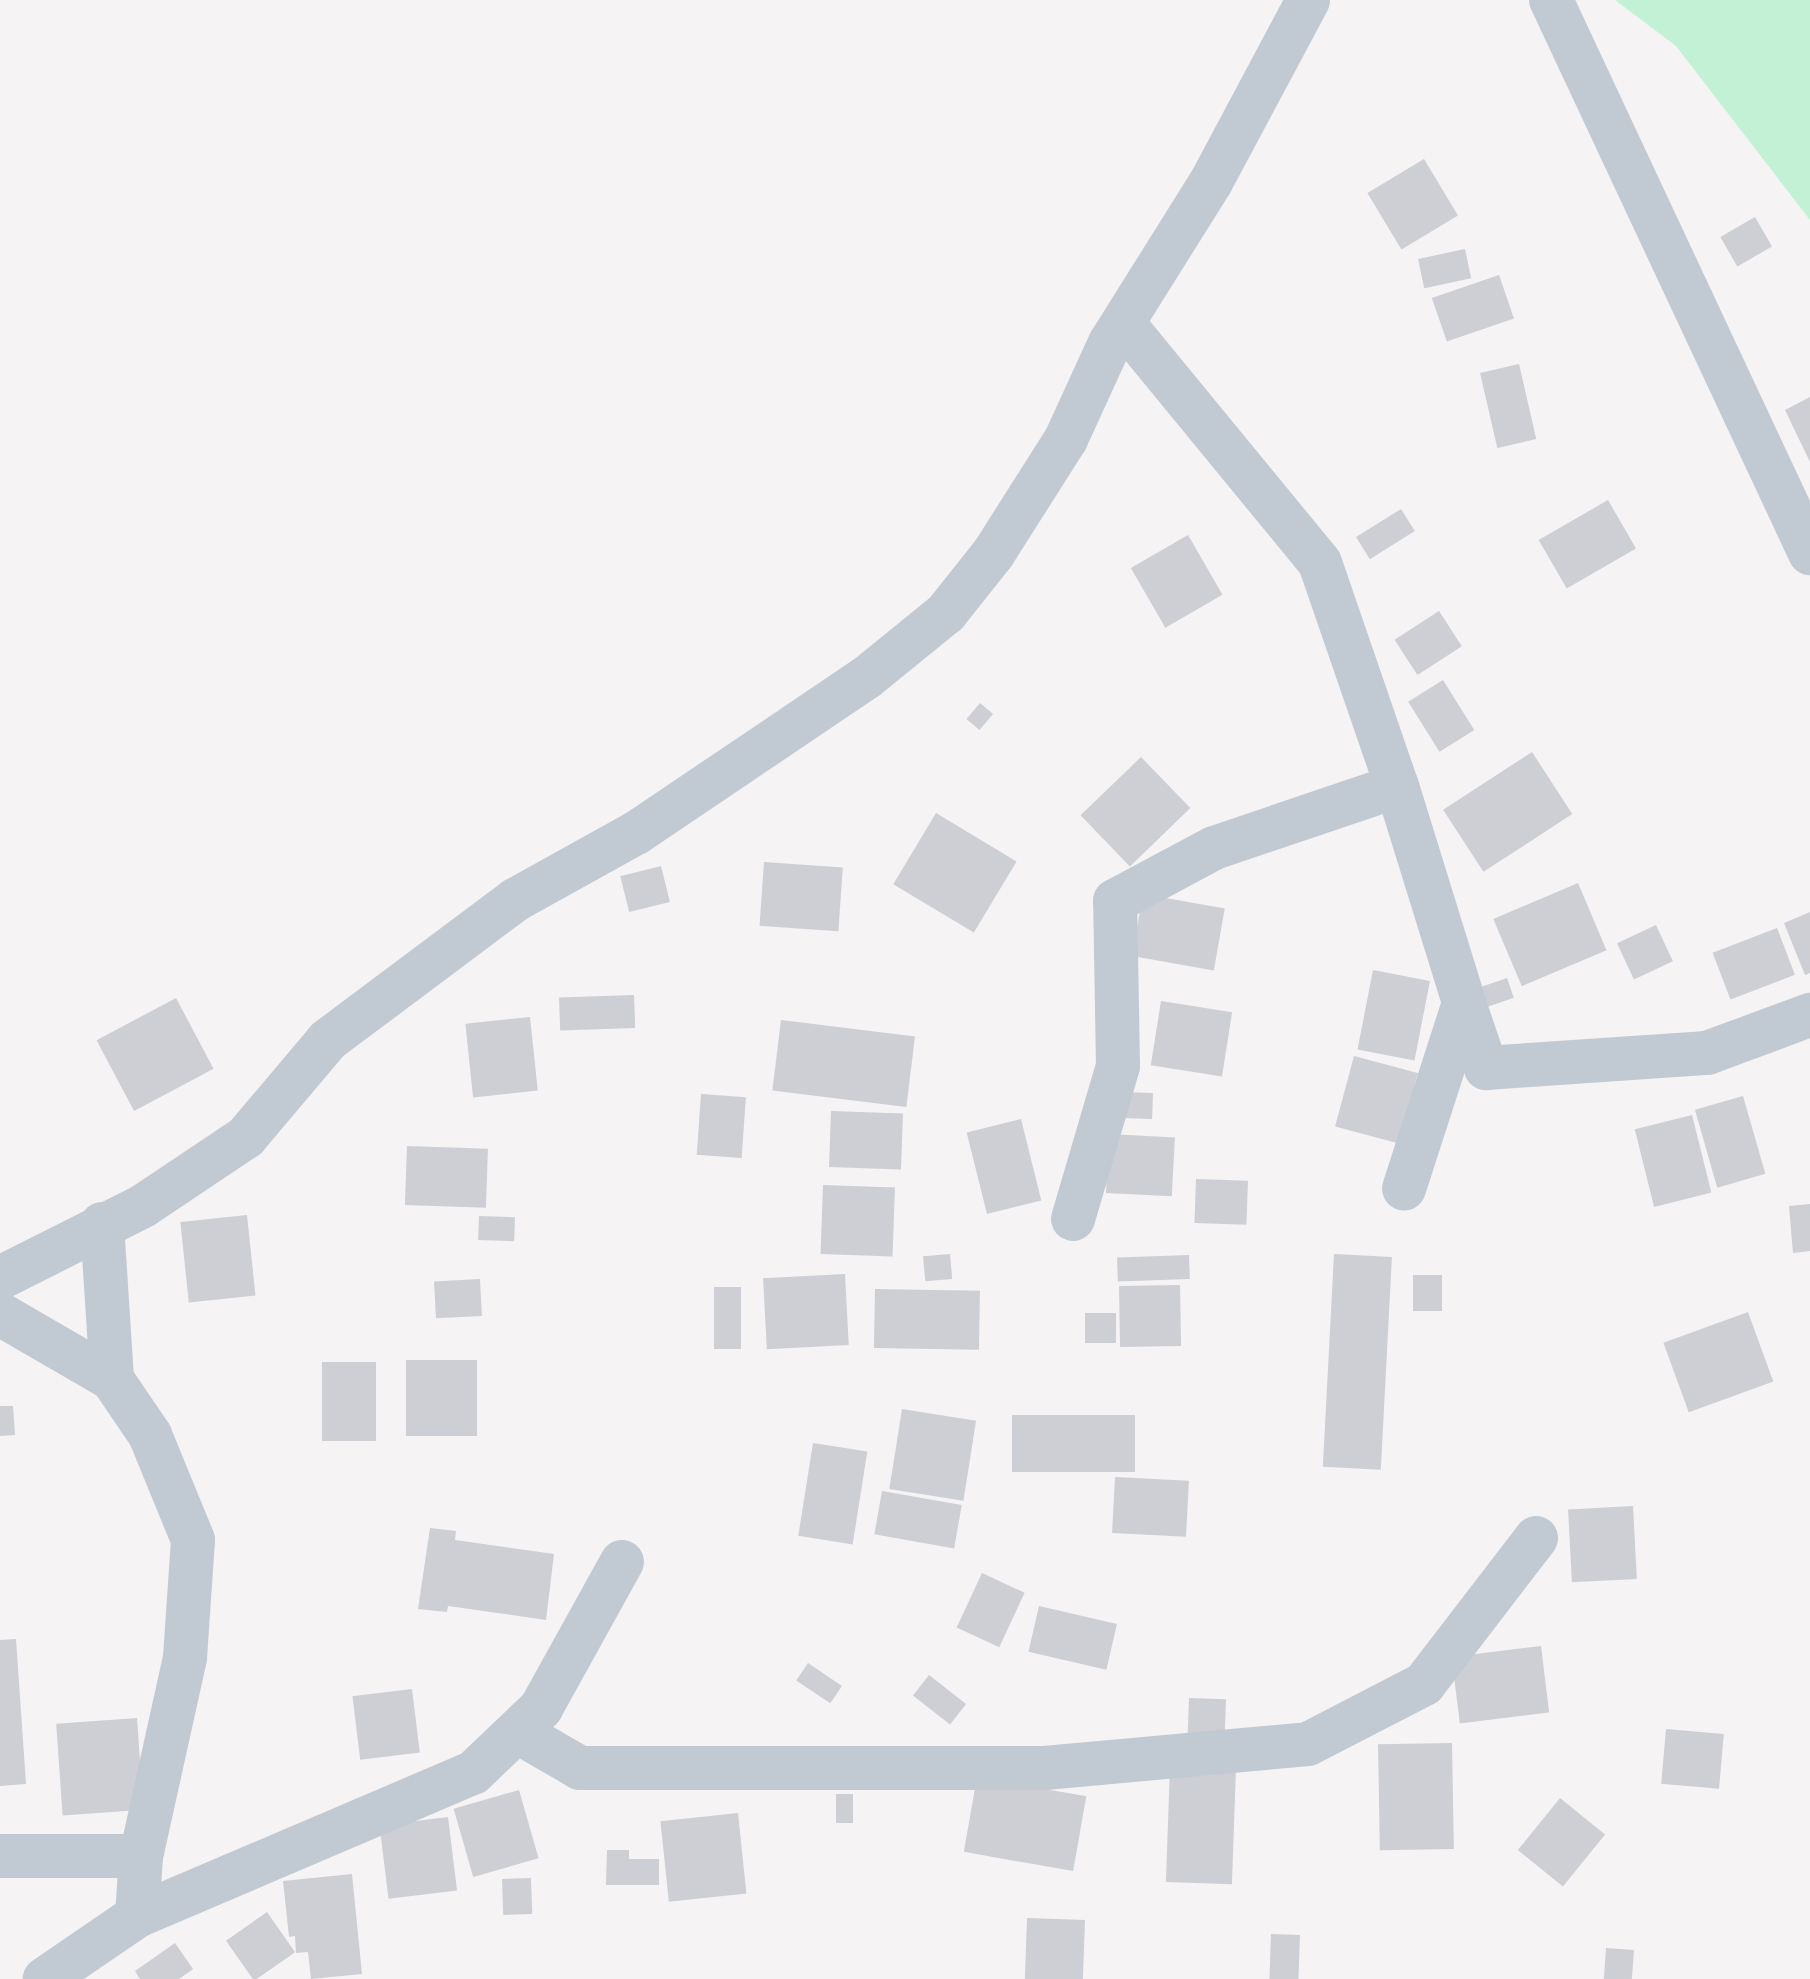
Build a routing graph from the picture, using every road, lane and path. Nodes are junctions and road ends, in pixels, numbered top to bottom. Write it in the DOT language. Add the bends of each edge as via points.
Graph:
graph roads {
  1 [pos="1308,0"];
  2 [pos="1551,0"];
  3 [pos="1123,323"];
  4 [pos="1810,553"];
  5 [pos="1397,786"];
  6 [pos="1464,1003"];
  7 [pos="1810,1015"];
  8 [pos="1404,1189"];
  9 [pos="1073,1219"];
  10 [pos="102,1224"];
  11 [pos="0,1278"];
  12 [pos="0,1314"];
  13 [pos="112,1379"];
  14 [pos="1536,1538"];
  15 [pos="622,1562"];
  16 [pos="518,1732"];
  17 [pos="0,1856"];
  18 [pos="141,1856"];
  19 [pos="137,1916"];
  20 [pos="45,1979"];
  1 -- 3 [label="street" via="1211,182"];
  2 -- 4 [label="street"];
  3 -- 5 [label="street" via="1320,563"];
  3 -- 10 [label="street" via="1066,439 993,554 946,613 866,678 636,833 515,900 328,1040 246,1137 143,1206"];
  5 -- 6 [label="street"];
  5 -- 9 [label="street" via="1214,848 1115,901 1118,1066"];
  6 -- 7 [label="street" via="1486,1068 1707,1053"];
  6 -- 8 [label="street"];
  10 -- 11 [label="street"];
  10 -- 13 [label="street"];
  12 -- 13 [label="street"];
  13 -- 18 [label="street" via="150,1435 193,1540 185,1658"];
  14 -- 16 [label="street" via="1424,1684 1308,1744 1045,1768 580,1768"];
  15 -- 16 [label="street" via="564,1672"];
  16 -- 19 [label="street" via="473,1773 436,1791"];
  17 -- 18 [label="street"];
  18 -- 19 [label="street"];
  19 -- 20 [label="street"];
}
